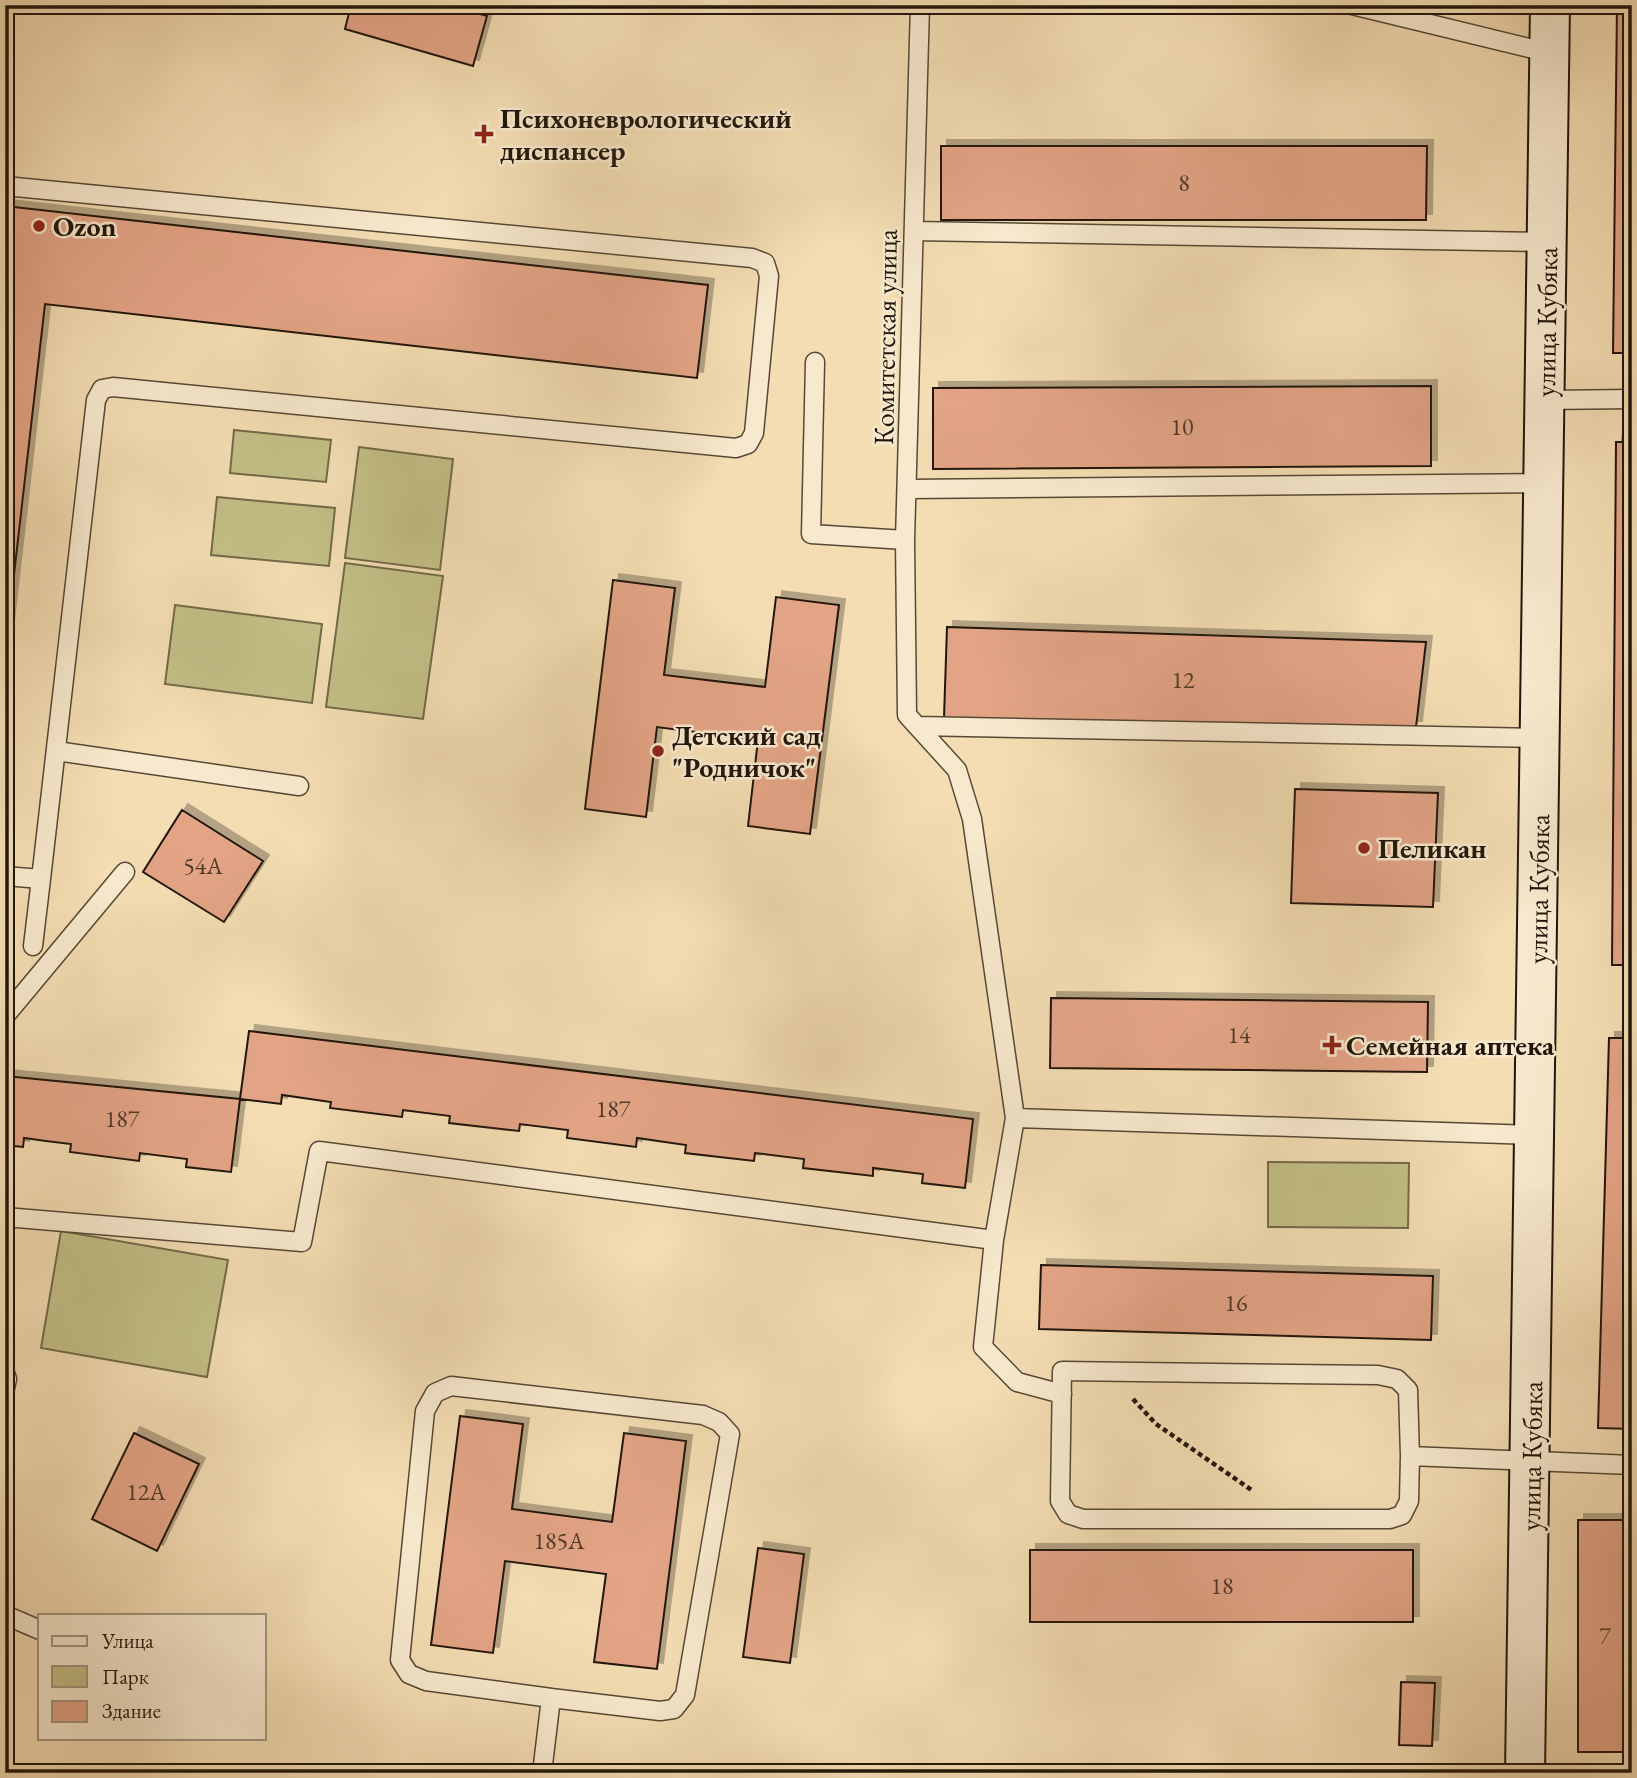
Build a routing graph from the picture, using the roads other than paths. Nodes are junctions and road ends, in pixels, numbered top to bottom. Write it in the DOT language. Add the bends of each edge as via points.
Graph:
graph roads {
  1 [pos="920,5"];
  2 [pos="1352,5"];
  3 [pos="1550,5"];
  4 [pos="1550,53"];
  5 [pos="5,186"];
  6 [pos="914,231"];
  7 [pos="1547,242"];
  8 [pos="815,362"];
  9 [pos="1632,399"];
  10 [pos="1545,400"];
  11 [pos="1544,483"];
  12 [pos="908,488"];
  13 [pos="905,540"];
  14 [pos="917,726"];
  15 [pos="1540,738"];
  16 [pos="56,751"];
  17 [pos="299,786"];
  18 [pos="125,872"];
  19 [pos="5,876"];
  20 [pos="41,878"];
  21 [pos="33,946"];
  22 [pos="5,1016"];
  23 [pos="1015,1118"];
  24 [pos="1535,1135"];
  25 [pos="5,1217"];
  26 [pos="994,1240"];
  27 [pos="5,1373"];
  28 [pos="5,1388"];
  29 [pos="1062,1394"];
  30 [pos="1410,1456"];
  31 [pos="1531,1460"];
  32 [pos="1632,1465"];
  33 [pos="5,1615"];
  34 [pos="38,1629"];
  35 [pos="551,1698"];
  36 [pos="542,1773"];
  37 [pos="1525,1773"];
  1 -- 6 [label="lane, Комитетская улица"];
  2 -- 4 [label="lane"];
  3 -- 4 [label="street, улица Кубяка"];
  4 -- 7 [label="street, улица Кубяка"];
  5 -- 16 [label="lane" via="752,258 765,263 769,276 754,433 748,444 736,448 102,389 96,400"];
  6 -- 7 [label="lane"];
  6 -- 12 [label="lane, Комитетская улица"];
  7 -- 10 [label="street, улица Кубяка"];
  8 -- 13 [label="lane" via="811,534"];
  9 -- 10 [label="lane"];
  10 -- 11 [label="street, улица Кубяка"];
  11 -- 12 [label="lane"];
  11 -- 15 [label="street, улица Кубяка"];
  12 -- 13 [label="lane, Комитетская улица"];
  13 -- 14 [label="lane, Комитетская улица" via="906,715"];
  14 -- 15 [label="lane"];
  14 -- 23 [label="lane" via="957,770 972,819"];
  15 -- 24 [label="street, улица Кубяка"];
  16 -- 17 [label="lane"];
  16 -- 20 [label="lane"];
  18 -- 22 [label="lane"];
  19 -- 20 [label="lane"];
  20 -- 21 [label="lane"];
  23 -- 24 [label="lane"];
  23 -- 26 [label="lane"];
  24 -- 31 [label="street, улица Кубяка"];
  25 -- 26 [label="lane" via="302,1242 319,1151"];
  26 -- 29 [label="lane" via="983,1347 1017,1382"];
  27 -- 28 [label="lane"];
  29 -- 30 [label="lane" via="1062,1371 1378,1375 1397,1379 1408,1390"];
  29 -- 30 [label="lane" via="1060,1501 1068,1514 1083,1519 1390,1519 1402,1515 1409,1501"];
  30 -- 31 [label="lane"];
  31 -- 32 [label="lane"];
  31 -- 37 [label="street, улица Кубяка"];
  33 -- 34 [label="lane"];
  35 -- 35 [label="lane" via="660,1711 674,1709 685,1695 730,1434 703,1415 451,1386 435,1393 425,1411 400,1660 410,1674 426,1681"];
  35 -- 36 [label="lane"];
}
